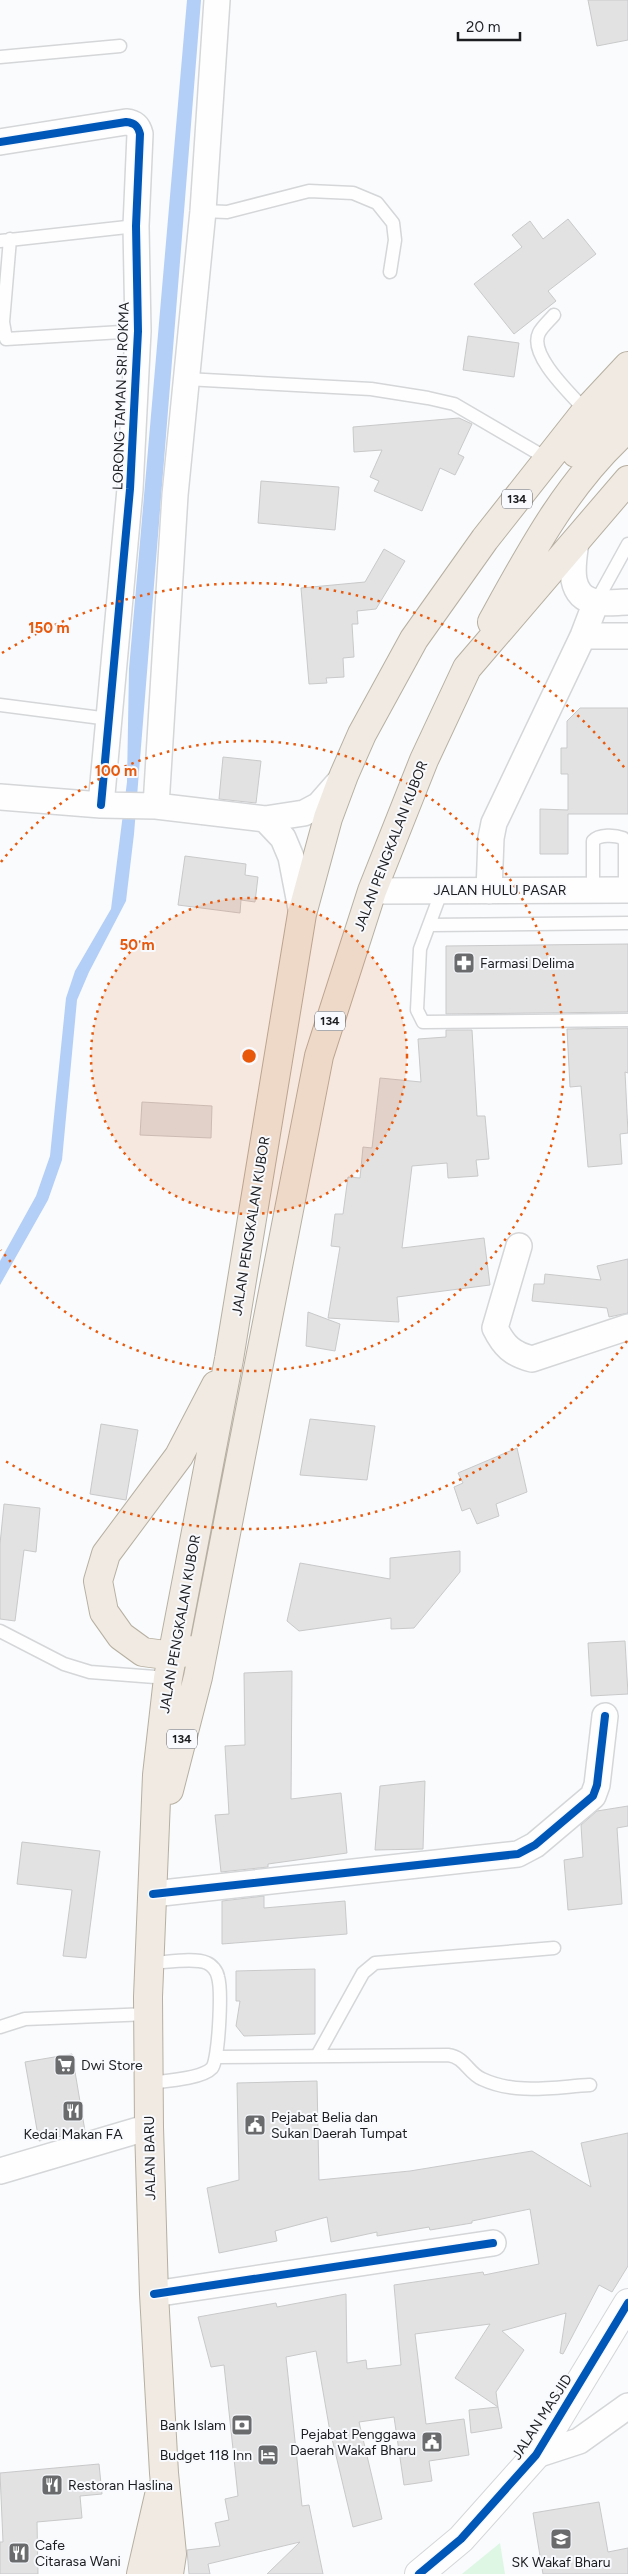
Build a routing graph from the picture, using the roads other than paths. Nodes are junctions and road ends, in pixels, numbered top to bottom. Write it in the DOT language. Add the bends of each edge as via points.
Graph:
graph roads {
  1 [pos="217,0"];
  2 [pos="120,46"];
  3 [pos="0,57"];
  4 [pos="0,142"];
  5 [pos="203,211"];
  6 [pos="136,226"];
  7 [pos="5,240"];
  8 [pos="390,272"];
  9 [pos="554,315"];
  10 [pos="138,330"];
  11 [pos="628,366"];
  12 [pos="186,378"];
  13 [pos="628,395"];
  14 [pos="586,411"];
  15 [pos="628,428"];
  16 [pos="548,459"];
  17 [pos="628,480"];
  18 [pos="576,542"];
  19 [pos="628,544"];
  20 [pos="596,602"];
  21 [pos="628,602"];
  22 [pos="583,636"];
  23 [pos="628,636"];
  24 [pos="414,639"];
  25 [pos="467,668"];
  26 [pos="0,705"];
  27 [pos="109,719"];
  28 [pos="344,775"];
  29 [pos="0,797"];
  30 [pos="108,805"];
  31 [pos="152,807"];
  32 [pos="265,819"];
  33 [pos="442,890"];
  34 [pos="593,890"];
  35 [pos="627,890"];
  36 [pos="372,891"];
  37 [pos="490,891"];
  38 [pos="302,914"];
  39 [pos="628,924"];
  40 [pos="429,925"];
  41 [pos="628,1020"];
  42 [pos="519,1246"];
  43 [pos="628,1327"];
  44 [pos="229,1359"];
  45 [pos="0,1631"];
  46 [pos="206,1636"];
  47 [pos="170,1667"];
  48 [pos="605,1716"];
  49 [pos="156,1842"];
  50 [pos="153,1894"];
  51 [pos="554,1948"];
  52 [pos="149,1963"];
  53 [pos="149,2014"];
  54 [pos="0,2027"];
  55 [pos="317,2056"];
  56 [pos="217,2057"];
  57 [pos="149,2083"];
  58 [pos="590,2085"];
  59 [pos="150,2127"];
  60 [pos="0,2171"];
  61 [pos="493,2243"];
  62 [pos="154,2294"];
  63 [pos="628,2303"];
  64 [pos="628,2406"];
  65 [pos="536,2455"];
  66 [pos="164,2473"];
  67 [pos="140,2574"];
  68 [pos="169,2574"];
  69 [pos="419,2574"];
  1 -- 5 [label="street"];
  2 -- 3 [label="lane"];
  4 -- 6 [label="street, LORONG TAMAN SRI ROKMA" via="133,123 140,134"];
  5 -- 8 [label="lane" via="227,212 309,191 353,192 377,203 393,223 395,240"];
  5 -- 12 [label="street"];
  6 -- 7 [label="lane"];
  6 -- 10 [label="street, LORONG TAMAN SRI ROKMA"];
  7 -- 10 [label="lane" via="3,322 6,339"];
  9 -- 14 [label="lane" via="539,333 536,346 545,363"];
  10 -- 27 [label="street, LORONG TAMAN SRI ROKMA" via="130,489"];
  11 -- 14 [label="main road, JALAN PENGKALAN KUBOR / 134"];
  12 -- 16 [label="lane" via="371,389 428,398 454,404"];
  12 -- 31 [label="street"];
  13 -- 24 [label="main road, JALAN PENGKALAN KUBOR / 134" via="614,407"];
  14 -- 16 [label="main road, JALAN PENGKALAN KUBOR / 134"];
  15 -- 25 [label="main road, JALAN PENGKALAN KUBOR / 134" via="596,460 554,516"];
  16 -- 24 [label="main road, JALAN PENGKALAN KUBOR / 134" via="485,539"];
  17 -- 18 [label="main road, JALAN PENGKALAN KUBOR / 134"];
  18 -- 20 [label="street" via="574,582 579,591"];
  18 -- 25 [label="main road, JALAN PENGKALAN KUBOR / 134"];
  19 -- 20 [label="lane"];
  20 -- 21 [label="street"];
  20 -- 22 [label="street"];
  22 -- 23 [label="street"];
  22 -- 37 [label="street" via="494,823"];
  24 -- 28 [label="main road, JALAN PENGKALAN KUBOR / 134" via="362,734"];
  25 -- 36 [label="main road, JALAN PENGKALAN KUBOR / 134" via="424,760"];
  26 -- 27 [label="lane"];
  27 -- 30 [label="street, LORONG TAMAN SRI ROKMA"];
  28 -- 32 [label="street" via="319,805 304,813"];
  28 -- 38 [label="main road, JALAN PENGKALAN KUBOR / 134" via="328,818"];
  29 -- 30 [label="street"];
  30 -- 31 [label="street"];
  31 -- 32 [label="street"];
  32 -- 38 [label="street" via="283,838 291,857"];
  33 -- 36 [label="street, JALAN HULU PASAR"];
  33 -- 37 [label="street, JALAN HULU PASAR"];
  33 -- 40 [label="lane"];
  34 -- 35 [label="street, JALAN HULU PASAR"];
  34 -- 35 [label="lane" via="593,841 599,837 618,836 625,843"];
  34 -- 37 [label="street, JALAN HULU PASAR"];
  36 -- 46 [label="main road, JALAN PENGKALAN KUBOR / 134" via="319,1056"];
  38 -- 44 [label="main road, JALAN PENGKALAN KUBOR / 134"];
  39 -- 40 [label="lane"];
  40 -- 41 [label="lane" via="419,953 417,1010 423,1022"];
  42 -- 43 [label="street" via="494,1328 504,1346 516,1355 532,1359"];
  44 -- 47 [label="main road, JALAN PENGKALAN KUBOR / 134"];
  44 -- 47 [label="main road" via="179,1456 106,1554 98,1581 104,1612 121,1636"];
  45 -- 47 [label="lane" via="72,1667 90,1672"];
  46 -- 47 [label="main road"];
  46 -- 49 [label="main road, JALAN PENGKALAN KUBOR / 134"];
  47 -- 49 [label="main road, JALAN PENGKALAN KUBOR / 134" via="157,1774"];
  48 -- 50 [label="street" via="593,1796 535,1845 518,1854"];
  49 -- 50 [label="main road, JALAN BARU"];
  50 -- 52 [label="main road, JALAN BARU"];
  51 -- 55 [label="lane" via="375,1963 362,1973"];
  52 -- 53 [label="main road, JALAN BARU"];
  52 -- 56 [label="lane" via="198,1961 213,1967 220,1983"];
  53 -- 54 [label="lane" via="25,2018"];
  53 -- 57 [label="main road, JALAN BARU"];
  55 -- 56 [label="lane"];
  55 -- 58 [label="lane" via="452,2056 461,2060 480,2079 514,2089"];
  56 -- 57 [label="lane" via="205,2073"];
  57 -- 59 [label="main road, JALAN BARU"];
  59 -- 60 [label="street"];
  59 -- 62 [label="main road, JALAN BARU"];
  61 -- 62 [label="street"];
  62 -- 66 [label="main road, JALAN BARU"];
  63 -- 65 [label="street, JALAN MASJID"];
  64 -- 65 [label="street" via="585,2438"];
  65 -- 69 [label="street, JALAN MASJID" via="460,2540"];
  66 -- 67 [label="main road, JALAN BARU"];
  66 -- 68 [label="main road, JALAN BARU" via="172,2554"];
}
